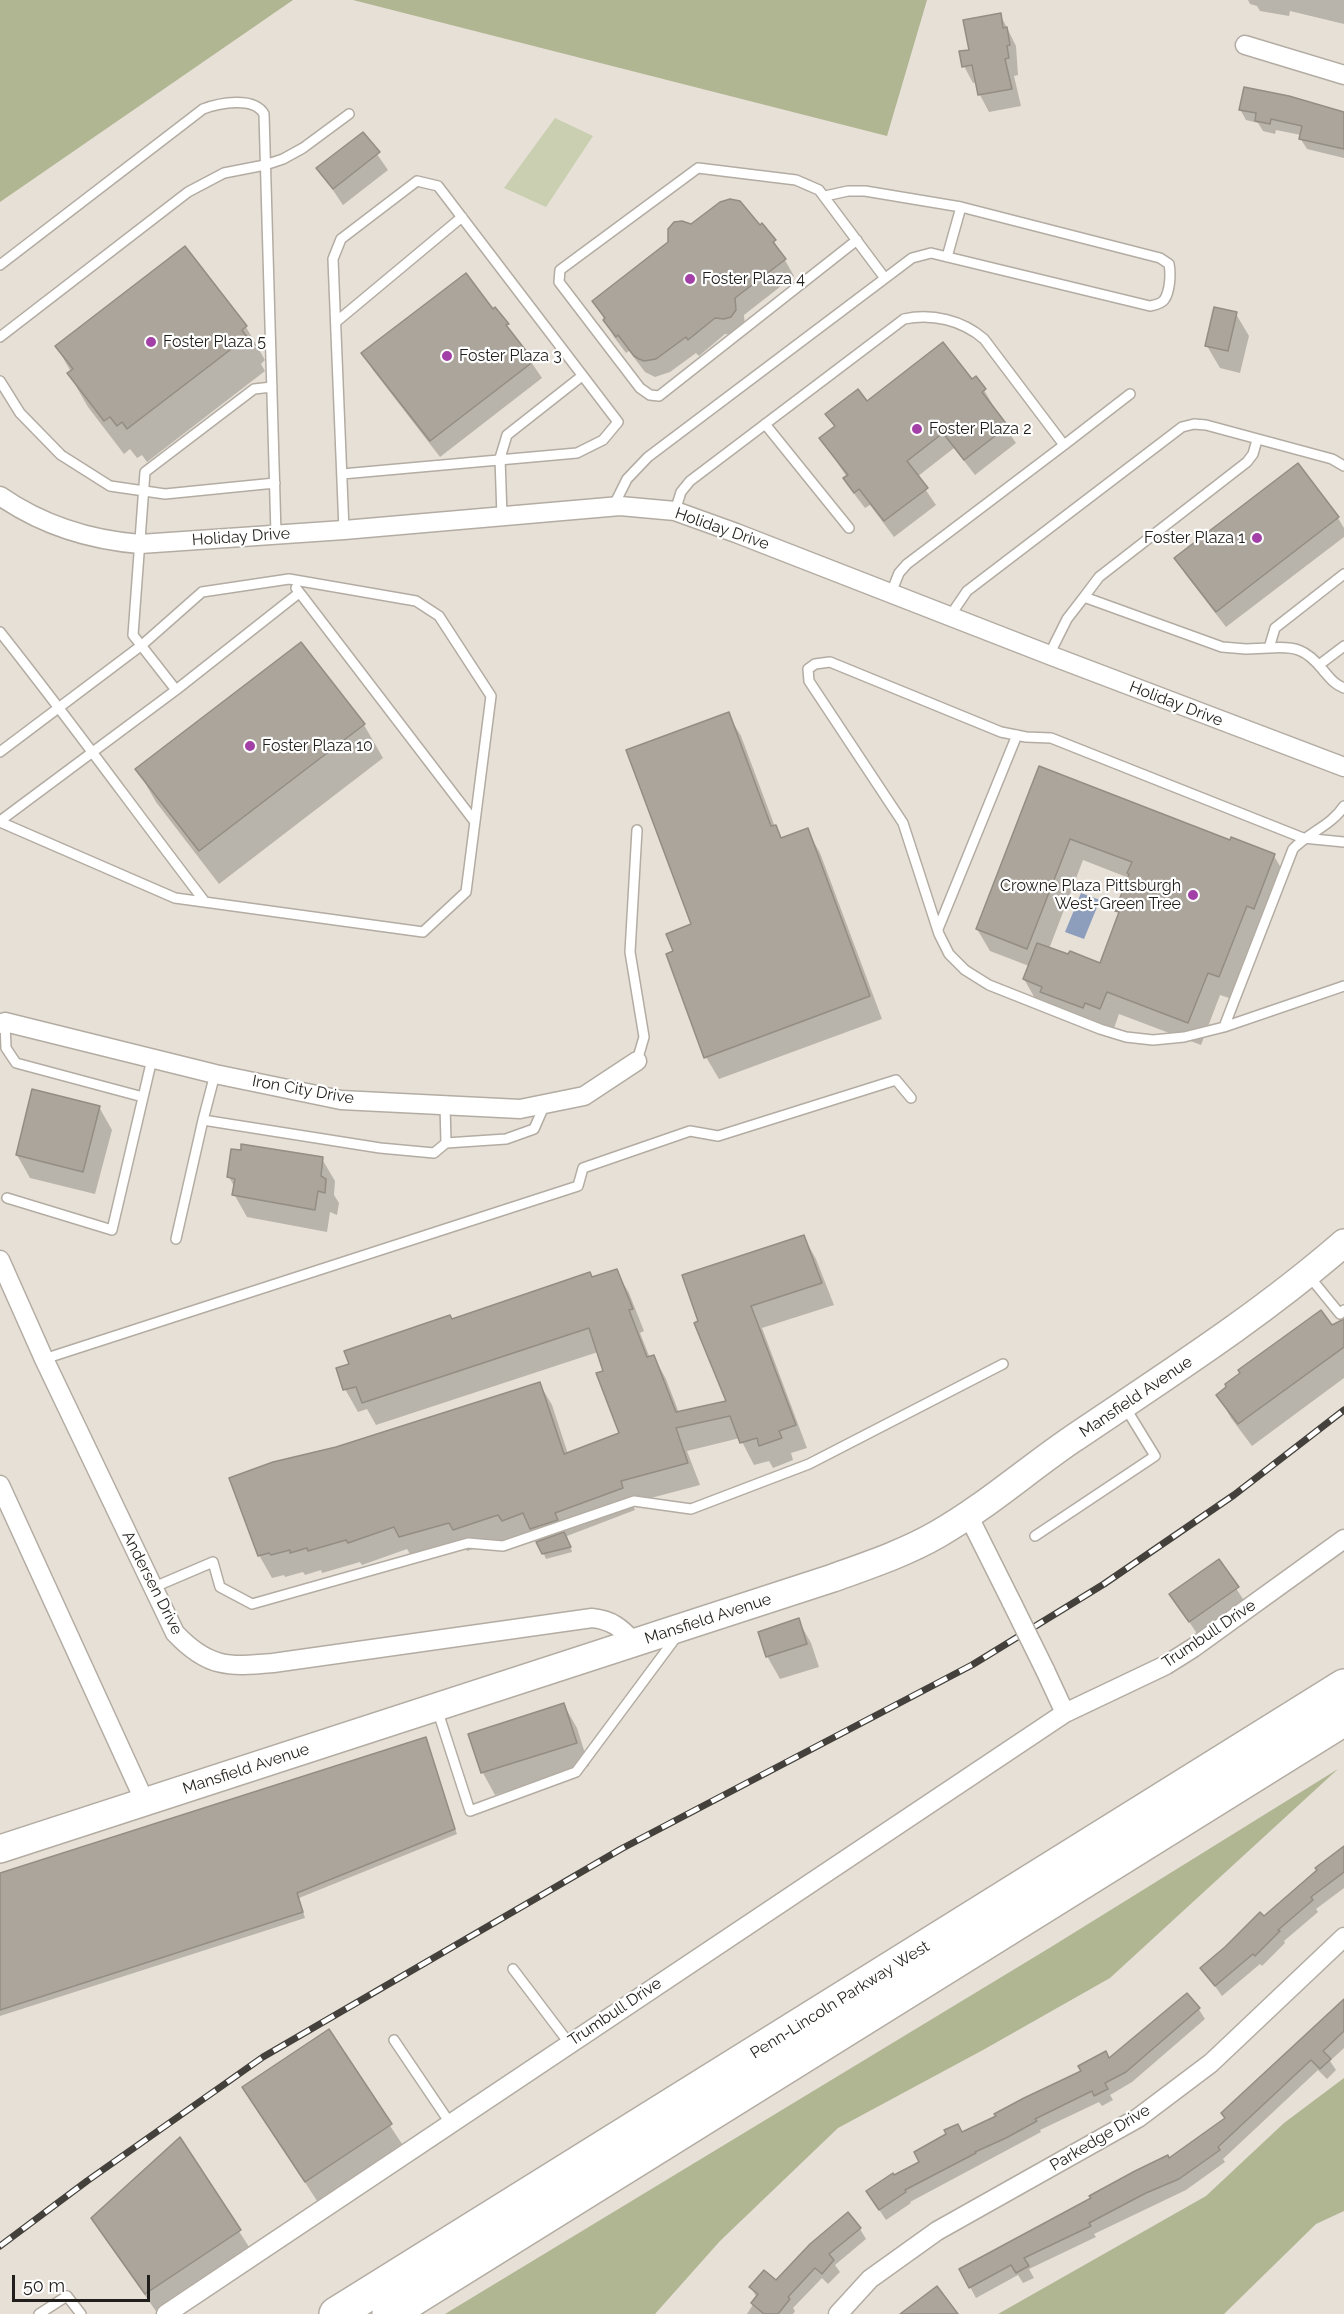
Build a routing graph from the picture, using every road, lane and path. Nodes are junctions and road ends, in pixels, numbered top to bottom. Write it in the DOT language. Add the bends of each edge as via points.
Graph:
graph roads {
  1 [pos="1245,45"];
  2 [pos="1344,75"];
  3 [pos="349,114"];
  4 [pos="265,165"];
  5 [pos="825,196"];
  6 [pos="961,207"];
  7 [pos="462,217"];
  8 [pos="857,240"];
  9 [pos="947,257"];
  10 [pos="0,265"];
  11 [pos="884,277"];
  12 [pos="336,322"];
  13 [pos="0,337"];
  14 [pos="582,376"];
  15 [pos="0,381"];
  16 [pos="272,387"];
  17 [pos="1130,394"];
  18 [pos="765,424"];
  19 [pos="1257,440"];
  20 [pos="1064,445"];
  21 [pos="500,458"];
  22 [pos="1344,466"];
  23 [pos="342,474"];
  24 [pos="275,483"];
  25 [pos="144,492"];
  26 [pos="0,496"];
  27 [pos="613,507"];
  28 [pos="675,511"];
  29 [pos="502,516"];
  30 [pos="849,528"];
  31 [pos="344,530"];
  32 [pos="276,534"];
  33 [pos="140,544"];
  34 [pos="1344,574"];
  35 [pos="289,579"];
  36 [pos="299,593"];
  37 [pos="891,593"];
  38 [pos="1084,597"];
  39 [pos="950,616"];
  40 [pos="0,632"];
  41 [pos="142,645"];
  42 [pos="1344,646"];
  43 [pos="1269,648"];
  44 [pos="1049,655"];
  45 [pos="1319,665"];
  46 [pos="1344,688"];
  47 [pos="176,690"];
  48 [pos="60,707"];
  49 [pos="1017,735"];
  50 [pos="0,752"];
  51 [pos="91,753"];
  52 [pos="1344,767"];
  53 [pos="1344,806"];
  54 [pos="0,822"];
  55 [pos="475,822"];
  56 [pos="637,830"];
  57 [pos="1303,837"];
  58 [pos="1344,842"];
  59 [pos="205,902"];
  60 [pos="938,929"];
  61 [pos="1344,986"];
  62 [pos="2,1023"];
  63 [pos="1224,1027"];
  64 [pos="152,1059"];
  65 [pos="637,1061"];
  66 [pos="215,1074"];
  67 [pos="143,1097"];
  68 [pos="911,1098"];
  69 [pos="545,1104"];
  70 [pos="445,1105"];
  71 [pos="203,1120"];
  72 [pos="446,1143"];
  73 [pos="7,1198"];
  74 [pos="177,1239"];
  75 [pos="1344,1244"];
  76 [pos="0,1260"];
  77 [pos="1308,1274"];
  78 [pos="1344,1310"];
  79 [pos="44,1359"];
  80 [pos="1003,1364"];
  81 [pos="1124,1405"];
  82 [pos="0,1485"];
  83 [pos="968,1515"];
  84 [pos="1035,1536"];
  85 [pos="1344,1539"];
  86 [pos="152,1588"];
  87 [pos="684,1626"];
  88 [pos="634,1642"];
  89 [pos="1344,1686"];
  90 [pos="436,1707"];
  91 [pos="1065,1713"];
  92 [pos="1344,1719"];
  93 [pos="145,1802"];
  94 [pos="0,1850"];
  95 [pos="1344,1937"];
  96 [pos="513,1969"];
  97 [pos="394,2040"];
  98 [pos="569,2043"];
  99 [pos="450,2123"];
  100 [pos="39,2314"];
  101 [pos="81,2314"];
  102 [pos="166,2314"];
  103 [pos="336,2314"];
  104 [pos="389,2314"];
  105 [pos="838,2314"];
  1 -- 2 [label="street"];
  3 -- 4 [label="lane" via="303,148"];
  4 -- 10 [label="lane" via="262,110 249,104 216,104 203,109"];
  4 -- 13 [label="lane" via="224,173 188,192"];
  4 -- 16 [label="lane"];
  5 -- 6 [label="lane" via="865,191"];
  5 -- 8 [label="lane"];
  5 -- 8 [label="lane" via="796,180 698,168 560,270 559,282 640,388 659,396"];
  6 -- 9 [label="lane"];
  6 -- 9 [label="lane" via="1160,258 1169,264 1171,273 1165,299 1150,306"];
  7 -- 12 [label="lane"];
  7 -- 12 [label="lane" via="438,186 417,181 341,239 333,259"];
  7 -- 14 [label="lane"];
  8 -- 11 [label="lane"];
  9 -- 11 [label="lane" via="931,253 912,258"];
  11 -- 27 [label="lane" via="648,457 627,479"];
  12 -- 23 [label="lane"];
  14 -- 21 [label="lane" via="507,435"];
  14 -- 21 [label="lane" via="618,422 603,440 577,453"];
  15 -- 25 [label="lane" via="20,413 61,455 110,486"];
  16 -- 24 [label="lane"];
  16 -- 25 [label="lane" via="254,389 145,472"];
  17 -- 20 [label="lane"];
  18 -- 20 [label="lane" via="904,319 922,315 972,329 984,339"];
  18 -- 28 [label="lane" via="690,481 681,492"];
  18 -- 30 [label="lane"];
  19 -- 22 [label="lane" via="1332,459"];
  19 -- 38 [label="lane" via="1247,462 1099,577"];
  19 -- 39 [label="lane" via="1206,425 1182,427 967,591"];
  20 -- 37 [label="lane" via="907,564"];
  21 -- 23 [label="lane"];
  21 -- 29 [label="lane"];
  23 -- 31 [label="lane"];
  24 -- 25 [label="lane" via="165,494"];
  24 -- 32 [label="lane"];
  25 -- 33 [label="lane"];
  26 -- 33 [label="street, Holiday Drive" via="28,513 79,534"];
  27 -- 28 [label="street, Holiday Drive"];
  27 -- 29 [label="street, Holiday Drive"];
  28 -- 37 [label="street, Holiday Drive"];
  29 -- 31 [label="street, Holiday Drive"];
  31 -- 32 [label="street, Holiday Drive"];
  32 -- 33 [label="street, Holiday Drive"];
  33 -- 41 [label="lane" via="132,635"];
  34 -- 43 [label="lane" via="1275,628"];
  35 -- 36 [label="lane"];
  35 -- 41 [label="lane" via="202,592"];
  35 -- 55 [label="lane" via="416,601 439,616 491,696"];
  36 -- 47 [label="lane"];
  36 -- 55 [label="lane"];
  37 -- 39 [label="street, Holiday Drive"];
  38 -- 43 [label="lane" via="1222,647"];
  38 -- 44 [label="lane" via="1067,619"];
  39 -- 44 [label="street, Holiday Drive"];
  40 -- 48 [label="lane"];
  41 -- 47 [label="lane"];
  41 -- 48 [label="lane"];
  42 -- 45 [label="lane"];
  43 -- 45 [label="lane" via="1289,647 1306,652"];
  44 -- 52 [label="street, Holiday Drive"];
  45 -- 46 [label="lane" via="1334,684"];
  47 -- 51 [label="lane"];
  48 -- 50 [label="lane"];
  48 -- 51 [label="lane"];
  49 -- 57 [label="lane" via="1051,738"];
  49 -- 60 [label="lane"];
  49 -- 60 [label="lane" via="1001,732 830,662 808,669 809,681 903,823"];
  51 -- 54 [label="lane"];
  51 -- 59 [label="lane"];
  53 -- 57 [label="lane" via="1324,825"];
  54 -- 59 [label="lane" via="175,898"];
  55 -- 59 [label="lane" via="466,892 423,932"];
  56 -- 65 [label="lane" via="630,952 644,1037"];
  57 -- 58 [label="lane"];
  57 -- 63 [label="lane" via="1293,849"];
  60 -- 63 [label="lane" via="949,954 989,985 1100,1029 1153,1040"];
  61 -- 63 [label="lane"];
  62 -- 64 [label="street, Iron City Drive"];
  62 -- 67 [label="lane" via="6,1048 16,1063"];
  64 -- 66 [label="street, Iron City Drive"];
  64 -- 67 [label="lane"];
  65 -- 69 [label="street, Iron City Drive" via="584,1096"];
  66 -- 70 [label="street, Iron City Drive" via="340,1100"];
  66 -- 71 [label="lane"];
  67 -- 73 [label="lane" via="112,1230"];
  68 -- 79 [label="lane" via="896,1080 718,1136 690,1131 583,1168 578,1186"];
  69 -- 70 [label="street, Iron City Drive" via="520,1109"];
  69 -- 72 [label="lane" via="534,1129 506,1139"];
  70 -- 72 [label="lane"];
  71 -- 72 [label="lane" via="390,1149 434,1153"];
  71 -- 74 [label="lane"];
  75 -- 77 [label="main road, Mansfield Avenue"];
  76 -- 79 [label="street, Andersen Drive"];
  77 -- 78 [label="lane" via="1340,1314"];
  77 -- 81 [label="main road, Mansfield Avenue"];
  79 -- 86 [label="street, Andersen Drive"];
  80 -- 86 [label="lane" via="809,1464 691,1509 634,1501 503,1546 468,1543 252,1604 220,1587 213,1562"];
  81 -- 83 [label="main road, Mansfield Avenue"];
  81 -- 84 [label="lane" via="1155,1456"];
  82 -- 93 [label="street"];
  83 -- 87 [label="main road, Mansfield Avenue" via="937,1535 880,1561"];
  83 -- 91 [label="street, bridge"];
  85 -- 91 [label="street, Trumbull Drive" via="1166,1665"];
  86 -- 88 [label="street, Andersen Drive" via="175,1634 206,1659 227,1665 273,1663 592,1618 618,1625"];
  87 -- 88 [label="main road, Mansfield Avenue"];
  87 -- 90 [label="lane" via="576,1772 470,1811"];
  88 -- 90 [label="main road, Mansfield Avenue"];
  89 -- 103 [label="highway, Penn-Lincoln Parkway West"];
  90 -- 93 [label="main road, Mansfield Avenue"];
  91 -- 98 [label="street, Trumbull Drive"];
  92 -- 104 [label="highway, Penn-Lincoln Parkway West"];
  93 -- 94 [label="main road, Mansfield Avenue"];
  95 -- 105 [label="street, Parkedge Drive" via="1211,2063 1138,2118 937,2231 870,2279"];
  96 -- 98 [label="lane"];
  97 -- 99 [label="lane"];
  98 -- 99 [label="street, Trumbull Drive"];
  99 -- 102 [label="street, Trumbull Drive"];
  100 -- 101 [label="lane" via="66,2296"];
}
